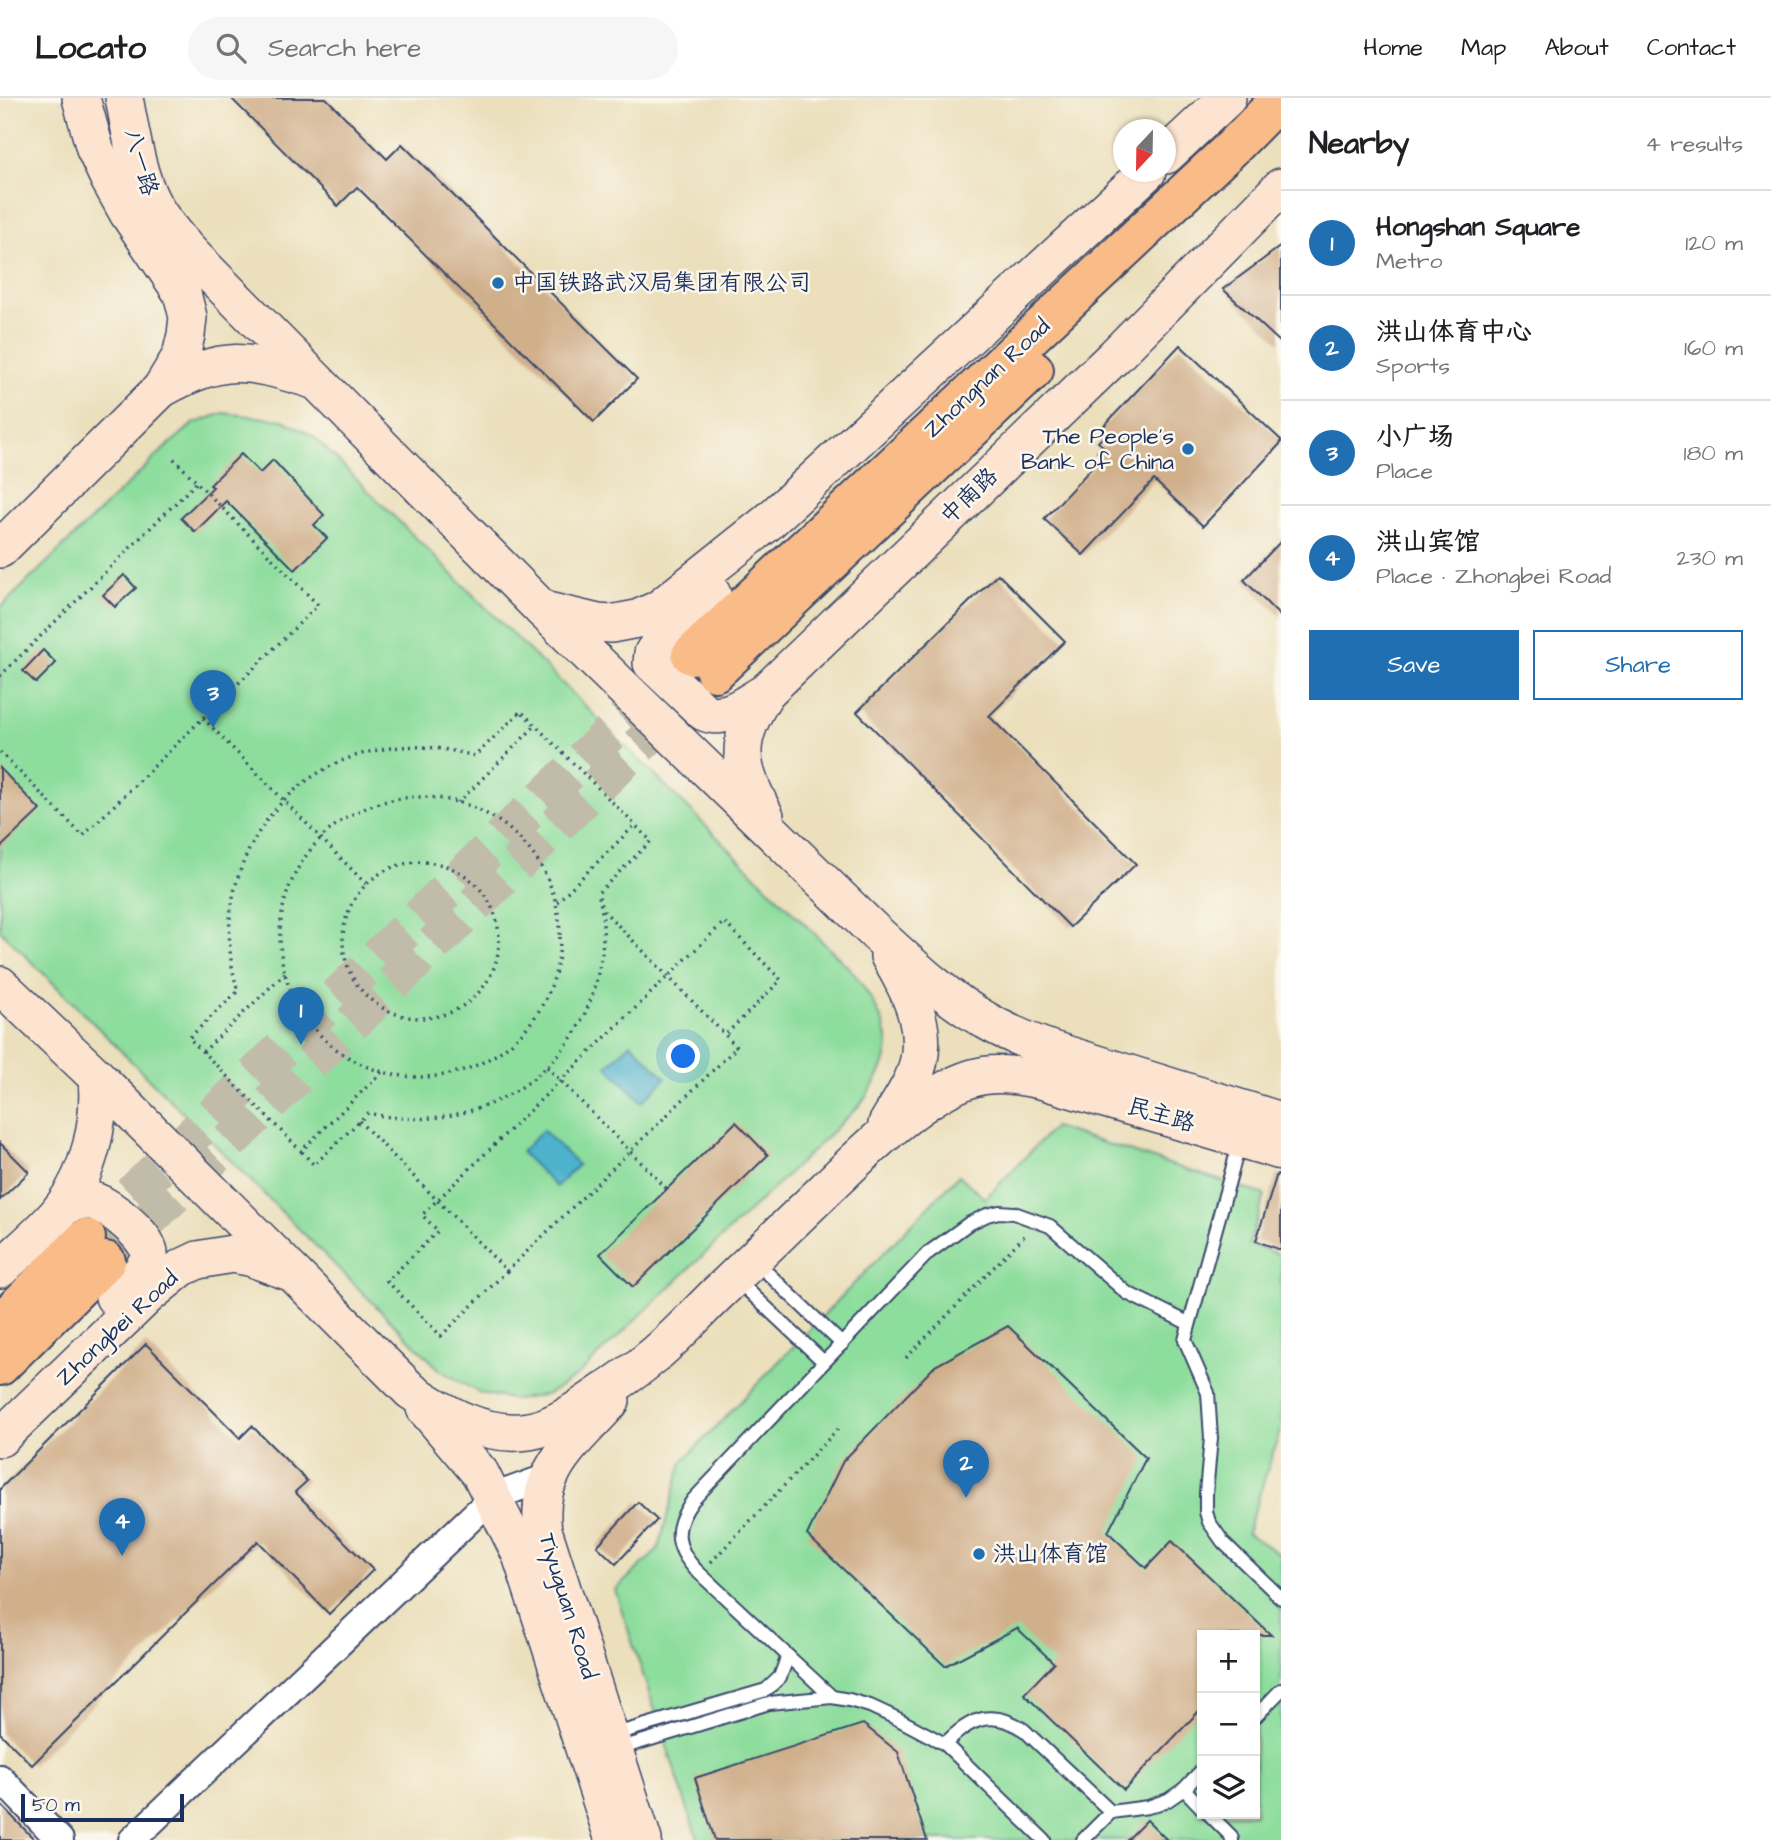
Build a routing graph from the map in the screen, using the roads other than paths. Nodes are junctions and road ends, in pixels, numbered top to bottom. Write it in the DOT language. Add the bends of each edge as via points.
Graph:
graph roads {
  1 [pos="80,98"];
  2 [pos="124,98"];
  3 [pos="1227,98"];
  4 [pos="1281,98"];
  5 [pos="1281,136"];
  6 [pos="1176,146"];
  7 [pos="1136,182"];
  8 [pos="1281,187"];
  9 [pos="314,380"];
  10 [pos="161,389"];
  11 [pos="767,523"];
  12 [pos="0,549"];
  13 [pos="542,610"];
  14 [pos="766,692"];
  15 [pos="775,836"];
  16 [pos="874,931"];
  17 [pos="0,985"];
  18 [pos="1045,1065"];
  19 [pos="97,1077"];
  20 [pos="1281,1121"];
  21 [pos="1240,1138"];
  22 [pos="877,1140"];
  23 [pos="1281,1151"];
  24 [pos="62,1208"];
  25 [pos="744,1268"];
  26 [pos="0,1269"];
  27 [pos="292,1272"];
  28 [pos="0,1323"];
  29 [pos="1188,1324"];
  30 [pos="842,1344"];
  31 [pos="85,1356"];
  32 [pos="647,1361"];
  33 [pos="824,1362"];
  34 [pos="0,1366"];
  35 [pos="411,1391"];
  36 [pos="0,1438"];
  37 [pos="548,1477"];
  38 [pos="493,1497"];
  39 [pos="1281,1598"];
  40 [pos="788,1656"];
  41 [pos="1281,1690"];
  42 [pos="832,1698"];
  43 [pos="1260,1712"];
  44 [pos="612,1743"];
  45 [pos="944,1744"];
  46 [pos="1197,1775"];
  47 [pos="0,1778"];
  48 [pos="1184,1789"];
  49 [pos="1197,1803"];
  50 [pos="1111,1812"];
  51 [pos="1214,1819"];
  52 [pos="60,1840"];
  53 [pos="132,1840"];
  54 [pos="614,1840"];
  55 [pos="643,1840"];
  56 [pos="1044,1840"];
  57 [pos="1083,1840"];
  58 [pos="1232,1840"];
  1 -- 10 [label="main road" via="109,180 187,307 181,356"];
  2 -- 9 [label="main road, 八一路" via="144,181 166,225"];
  3 -- 6 [label="main road"];
  4 -- 5 [label="main road, Zhongnan Road" via="703,663"];
  7 -- 11 [label="main road, Zhongnan Road"];
  8 -- 14 [label="main road, 中南路" via="1115,356"];
  9 -- 10 [label="main road" via="263,365 230,362 200,369"];
  9 -- 13 [label="main road, 八一路"];
  10 -- 12 [label="main road"];
  11 -- 13 [label="main road, Zhongnan Road" via="659,609 638,619 598,623"];
  11 -- 14 [label="main road" via="756,551 659,644 651,660 711,716 730,713"];
  13 -- 15 [label="main road, 八一路"];
  14 -- 15 [label="main road, 中南路" via="745,732 743,763"];
  15 -- 16 [label="main road, 八一路"];
  16 -- 18 [label="main road" via="982,1019 1018,1037"];
  16 -- 22 [label="main road" via="916,1007 920,1050 913,1079"];
  17 -- 19 [label="main road"];
  18 -- 20 [label="main road, 民主路"];
  18 -- 21 [label="main road, 民主路"];
  18 -- 22 [label="main road" via="960,1083"];
  19 -- 24 [label="main road" via="93,1140"];
  19 -- 27 [label="main road"];
  21 -- 23 [label="main road, 民主路"];
  21 -- 29 [label="lane"];
  22 -- 25 [label="main road"];
  24 -- 26 [label="main road"];
  24 -- 31 [label="main road" via="77,1202 99,1203 120,1216 149,1248 141,1271 95,1315"];
  25 -- 30 [label="lane"];
  25 -- 32 [label="main road"];
  25 -- 33 [label="lane"];
  27 -- 31 [label="main road, Zhongbei Road" via="232,1254 198,1260 171,1274"];
  27 -- 35 [label="main road"];
  28 -- 34 [label="main road" via="96,1250"];
  29 -- 30 [label="lane" via="1127,1293 1059,1232 1038,1221 999,1212 968,1224 928,1253"];
  29 -- 39 [label="lane" via="1188,1352 1208,1393 1207,1517 1223,1542"];
  30 -- 33 [label="lane"];
  31 -- 36 [label="main road, Zhongbei Road"];
  32 -- 35 [label="main road" via="573,1412 529,1431 496,1430 465,1422"];
  32 -- 37 [label="main road, Tiyuguan Road"];
  33 -- 40 [label="lane" via="686,1510 679,1526 685,1557"];
  35 -- 38 [label="main road, Tiyuguan Road" via="472,1464"];
  37 -- 38 [label="street"];
  37 -- 44 [label="main road, Tiyuguan Road" via="541,1508 543,1530"];
  38 -- 53 [label="street"];
  38 -- 54 [label="main road, Tiyuguan Road" via="521,1555"];
  40 -- 42 [label="lane"];
  40 -- 44 [label="lane" via="780,1677 766,1690"];
  41 -- 43 [label="lane"];
  42 -- 44 [label="lane" via="769,1703"];
  42 -- 45 [label="lane" via="870,1706"];
  44 -- 55 [label="main road, Tiyuguan Road"];
  45 -- 50 [label="lane" via="970,1722 987,1718 1011,1722"];
  45 -- 56 [label="lane"];
  46 -- 48 [label="lane"];
  47 -- 52 [label="street"];
  48 -- 49 [label="lane"];
  48 -- 50 [label="lane" via="1160,1804"];
  50 -- 57 [label="lane"];
  51 -- 58 [label="lane"];
}
